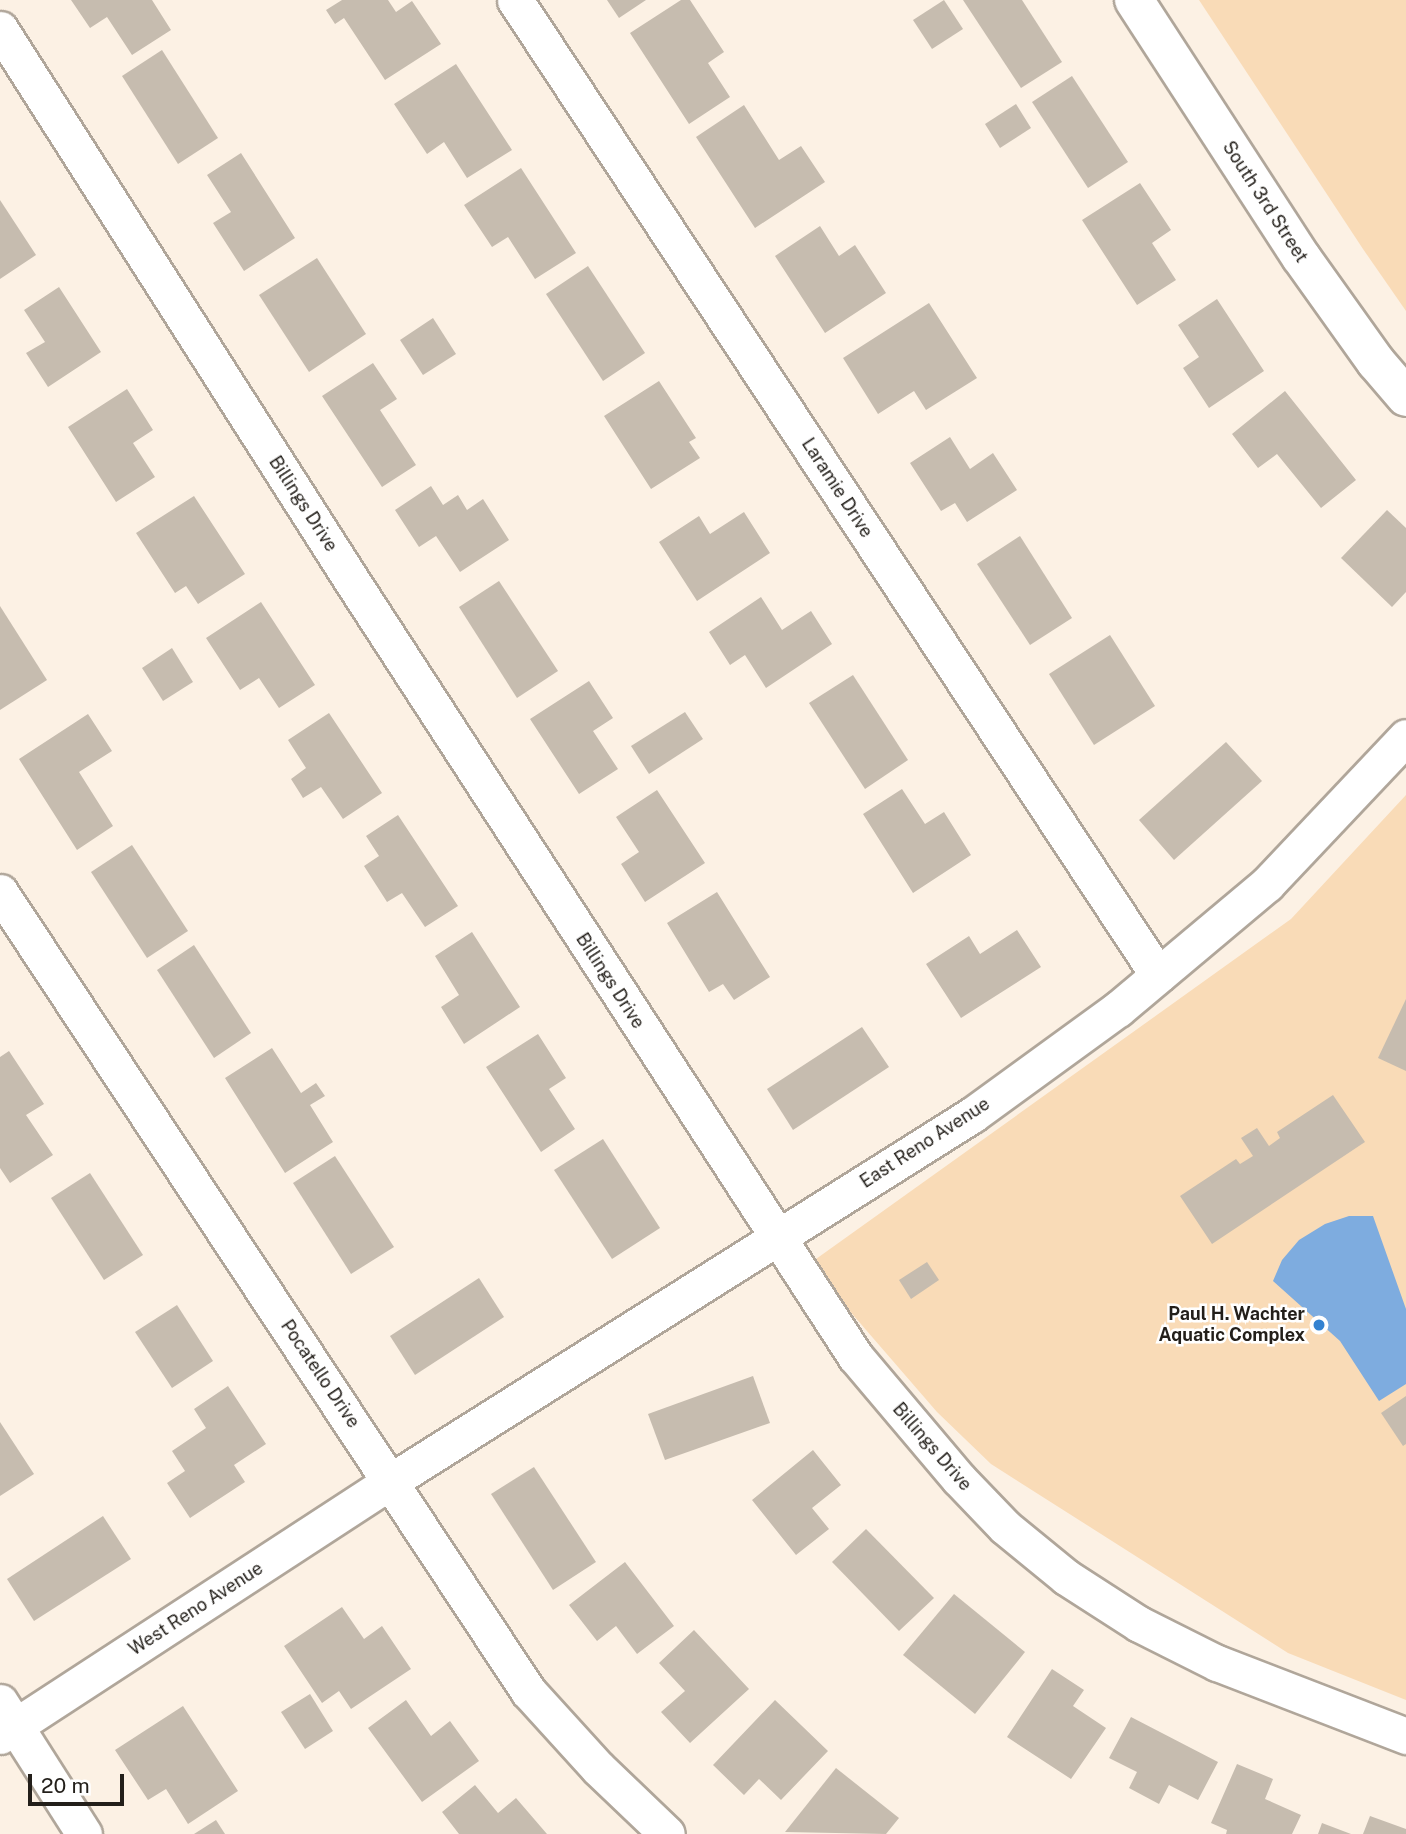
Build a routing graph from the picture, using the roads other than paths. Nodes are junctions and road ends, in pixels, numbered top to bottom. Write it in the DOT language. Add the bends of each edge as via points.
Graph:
graph roads {
  1 [pos="515,0"];
  2 [pos="1134,0"];
  3 [pos="0,29"];
  4 [pos="1406,397"];
  5 [pos="1406,737"];
  6 [pos="0,892"];
  7 [pos="1158,975"];
  8 [pos="776,1237"];
  9 [pos="391,1482"];
  10 [pos="5,1722"];
  11 [pos="1406,1736"];
  12 [pos="83,1834"];
  13 [pos="667,1834"];
  1 -- 7 [label="street, Laramie Drive"];
  2 -- 4 [label="street, South 3rd Street" via="1301,257"];
  3 -- 8 [label="street, Billings Drive"];
  5 -- 7 [label="street, East Reno Avenue" via="1267,884"];
  6 -- 9 [label="street, Pocatello Drive"];
  7 -- 8 [label="street, East Reno Avenue" via="972,1115"];
  8 -- 9 [label="street, East Reno Avenue"];
  8 -- 11 [label="street, Billings Drive" via="855,1356 959,1479 1005,1527 1066,1577 1139,1624 1217,1663"];
  9 -- 10 [label="street, West Reno Avenue"];
  9 -- 13 [label="street, Pocatello Drive" via="528,1691 597,1768"];
  10 -- 12 [label="street"];
}
